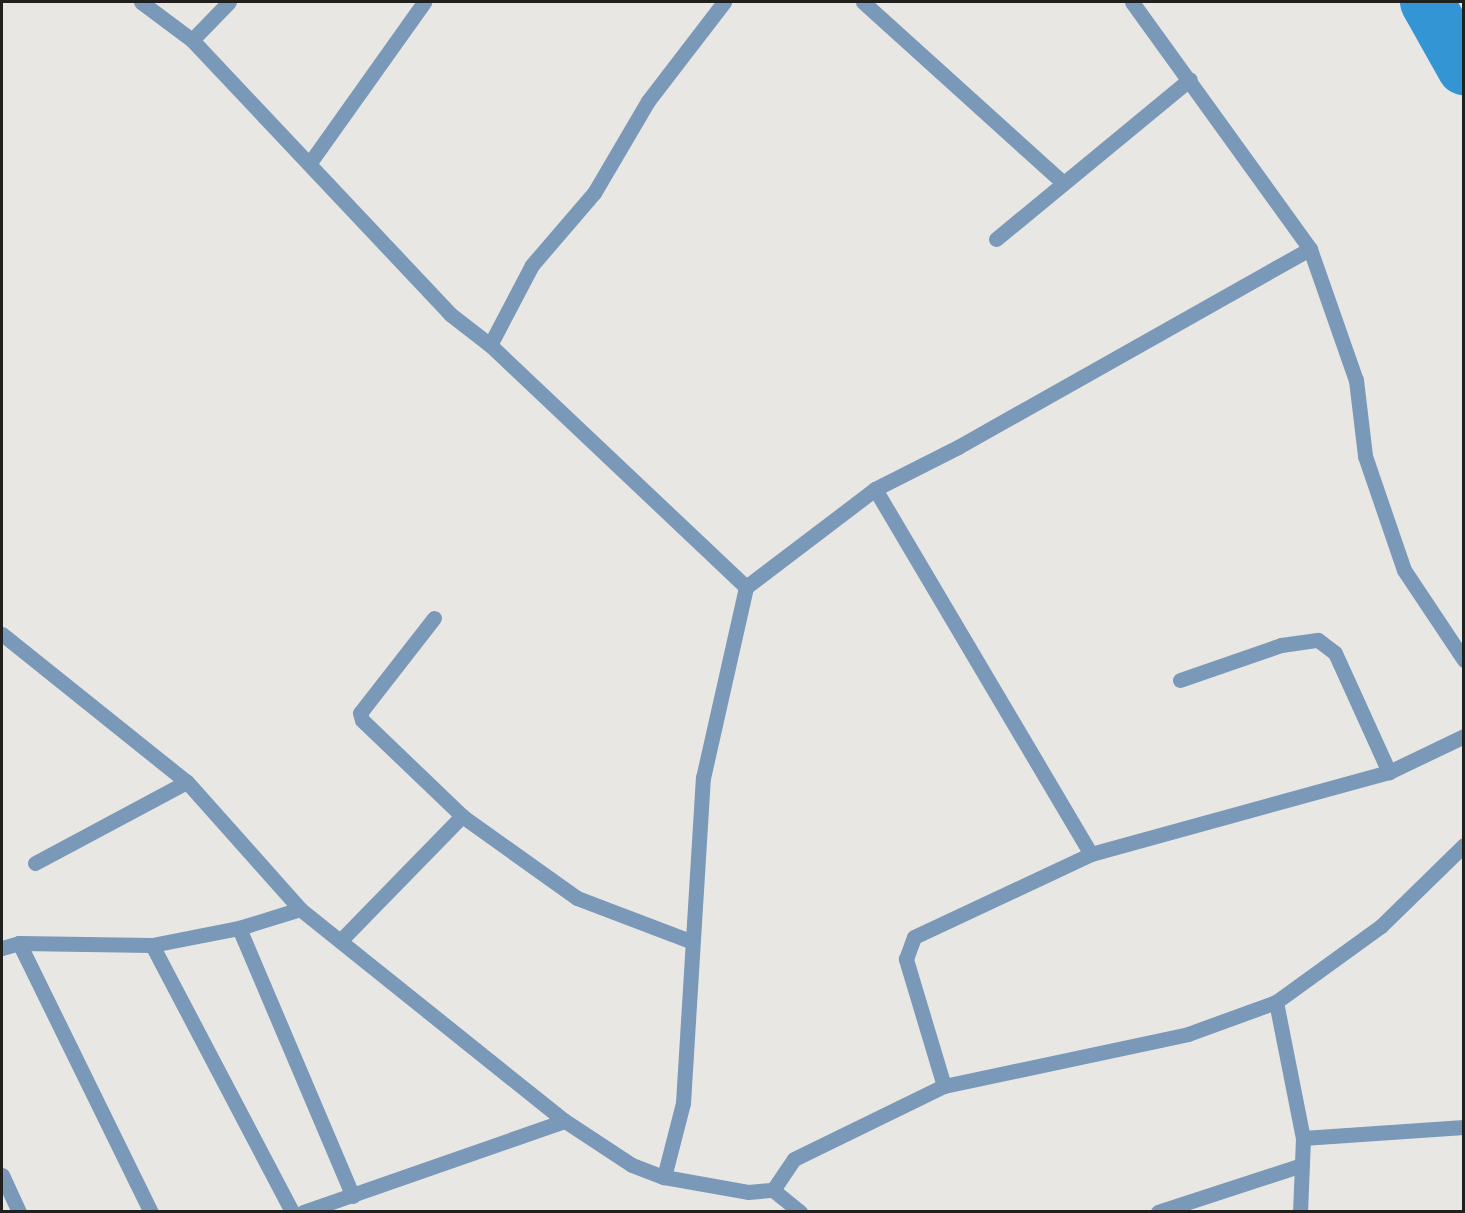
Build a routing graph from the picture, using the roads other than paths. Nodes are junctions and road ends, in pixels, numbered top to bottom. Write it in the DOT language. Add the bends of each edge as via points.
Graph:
graph roads {
  1 [pos="141,2"];
  2 [pos="229,2"];
  3 [pos="424,2"];
  4 [pos="724,2"];
  5 [pos="863,2"];
  6 [pos="1132,2"];
  7 [pos="192,40"];
  8 [pos="1190,79"];
  9 [pos="309,164"];
  10 [pos="1063,183"];
  11 [pos="996,239"];
  12 [pos="1310,249"];
  13 [pos="490,345"];
  14 [pos="875,489"];
  15 [pos="746,587"];
  16 [pos="434,618"];
  17 [pos="2,634"];
  18 [pos="1464,660"];
  19 [pos="1180,680"];
  20 [pos="1464,736"];
  21 [pos="1389,772"];
  22 [pos="187,782"];
  23 [pos="462,816"];
  24 [pos="1464,845"];
  25 [pos="1091,854"];
  26 [pos="35,863"];
  27 [pos="300,909"];
  28 [pos="239,928"];
  29 [pos="340,941"];
  30 [pos="690,941"];
  31 [pos="19,943"];
  32 [pos="152,945"];
  33 [pos="2,948"];
  34 [pos="1276,1002"];
  35 [pos="944,1086"];
  36 [pos="565,1122"];
  37 [pos="1464,1127"];
  38 [pos="1303,1138"];
  39 [pos="1302,1165"];
  40 [pos="2,1175"];
  41 [pos="664,1177"];
  42 [pos="773,1190"];
  43 [pos="353,1196"];
  44 [pos="308,1211"];
  45 [pos="19,1212"];
  46 [pos="151,1212"];
  47 [pos="292,1212"];
  48 [pos="800,1212"];
  49 [pos="1158,1212"];
  50 [pos="1300,1212"];
  1 -- 7 [label="street"];
  2 -- 7 [label="street"];
  3 -- 9 [label="street"];
  4 -- 13 [label="street" via="648,101 594,193 532,265"];
  5 -- 10 [label="street"];
  6 -- 8 [label="street"];
  7 -- 9 [label="street"];
  8 -- 10 [label="street"];
  8 -- 12 [label="street"];
  9 -- 13 [label="street" via="450,314"];
  10 -- 11 [label="street"];
  12 -- 14 [label="street" via="958,447"];
  12 -- 18 [label="street" via="1356,380 1365,456 1404,570"];
  13 -- 15 [label="street"];
  14 -- 15 [label="street"];
  14 -- 25 [label="street"];
  15 -- 30 [label="street" via="703,778"];
  16 -- 23 [label="street" via="360,713"];
  17 -- 22 [label="street"];
  19 -- 21 [label="street" via="1281,645 1318,640 1335,653"];
  20 -- 21 [label="street"];
  21 -- 25 [label="street"];
  22 -- 26 [label="street"];
  22 -- 27 [label="street"];
  23 -- 29 [label="street"];
  23 -- 30 [label="street" via="577,898"];
  24 -- 34 [label="street" via="1381,926"];
  25 -- 35 [label="street" via="914,937 906,959"];
  27 -- 28 [label="street"];
  27 -- 29 [label="street"];
  28 -- 32 [label="street"];
  28 -- 43 [label="street"];
  29 -- 36 [label="street"];
  30 -- 41 [label="street" via="682,1103"];
  31 -- 32 [label="street"];
  31 -- 33 [label="street"];
  31 -- 46 [label="street"];
  32 -- 47 [label="street"];
  34 -- 35 [label="street" via="1188,1034"];
  34 -- 38 [label="street"];
  35 -- 42 [label="street" via="794,1159"];
  36 -- 41 [label="street" via="632,1165"];
  36 -- 43 [label="street"];
  37 -- 38 [label="street"];
  38 -- 39 [label="street"];
  39 -- 49 [label="street"];
  39 -- 50 [label="street"];
  40 -- 45 [label="street"];
  41 -- 42 [label="street" via="748,1192"];
  42 -- 48 [label="street"];
  43 -- 44 [label="street"];
}
